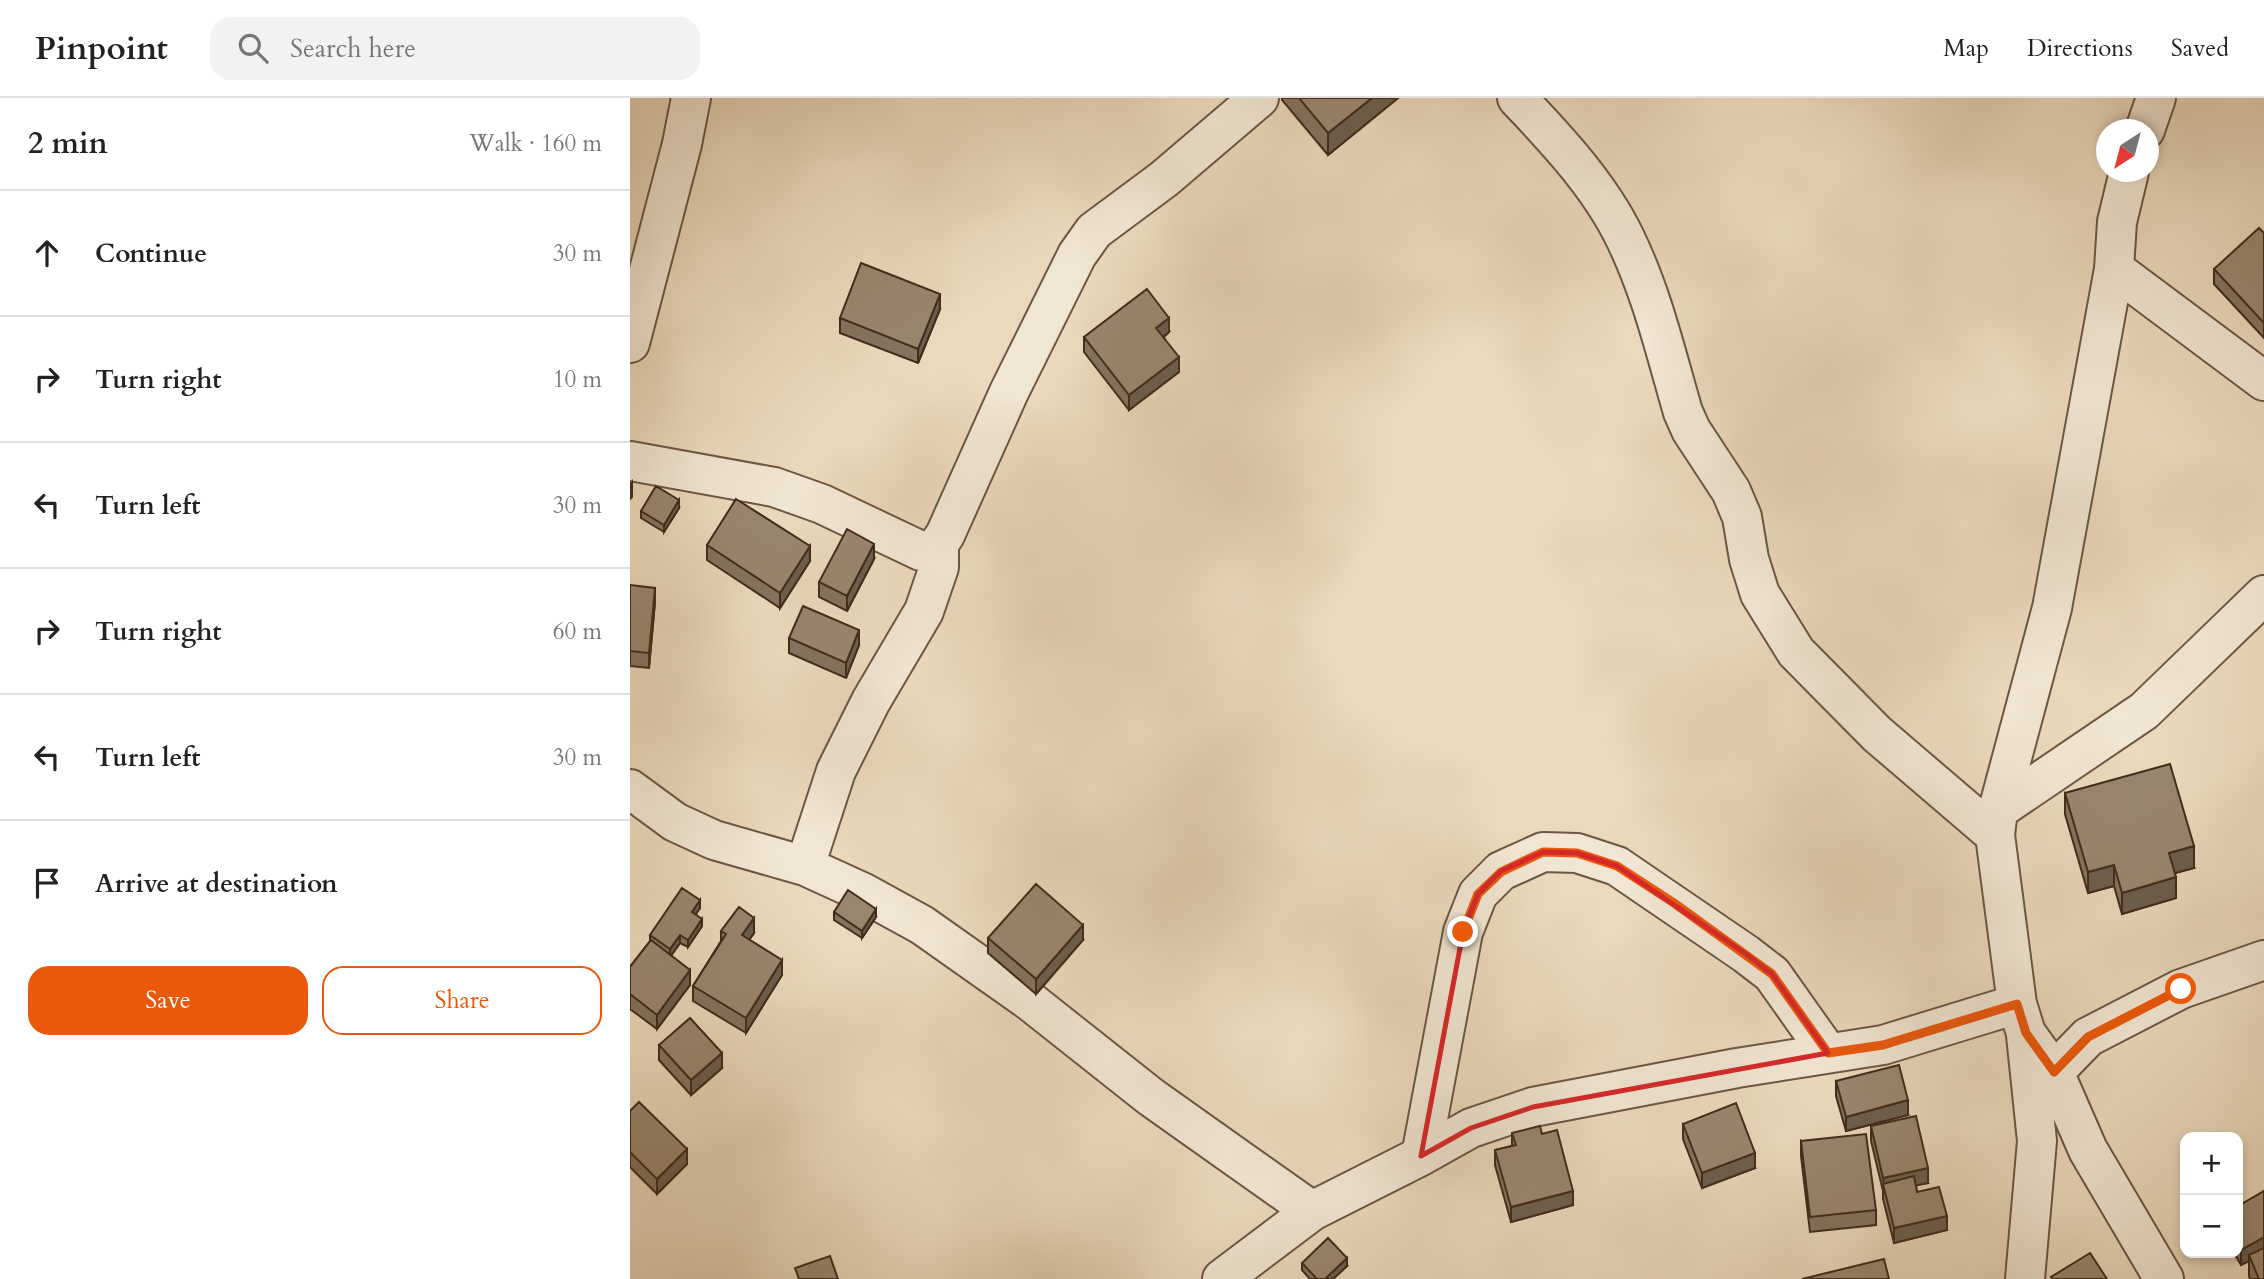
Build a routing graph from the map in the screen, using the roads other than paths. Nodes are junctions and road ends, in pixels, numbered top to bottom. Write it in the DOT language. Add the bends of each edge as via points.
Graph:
graph roads {
  1 [pos="691,98"];
  2 [pos="1259,98"];
  3 [pos="2156,98"];
  4 [pos="1524,101"];
  5 [pos="2148,119"];
  6 [pos="2127,182"];
  7 [pos="2114,269"];
  8 [pos="630,343"];
  9 [pos="2264,381"];
  10 [pos="630,461"];
  11 [pos="939,545"];
  12 [pos="2264,595"];
  13 [pos="630,789"];
  14 [pos="1997,822"];
  15 [pos="805,866"];
  16 [pos="2264,960"];
  17 [pos="2021,1018"];
  18 [pos="1828,1053"];
  19 [pos="2054,1072"];
  20 [pos="1422,1156"];
  21 [pos="1312,1211"];
  22 [pos="1222,1279"];
  23 [pos="2025,1279"];
  24 [pos="2164,1279"];
  1 -- 8 [label="street"];
  2 -- 11 [label="street" via="1094,231 1077,255 1009,392"];
  3 -- 5 [label="street"];
  4 -- 14 [label="street" via="1598,192 1625,237 1646,287 1683,412 1731,491 1742,517 1760,594 1796,652 1877,734"];
  6 -- 7 [label="street" via="2117,222"];
  7 -- 9 [label="street"];
  7 -- 14 [label="street" via="2052,608"];
  10 -- 11 [label="street" via="774,487 822,504 921,551"];
  11 -- 15 [label="street" via="939,567 924,611 870,701 836,771"];
  12 -- 14 [label="street" via="2144,711"];
  13 -- 15 [label="street" via="675,822 714,840"];
  14 -- 17 [label="street"];
  15 -- 21 [label="street" via="922,925 1031,1002 1150,1097"];
  16 -- 19 [label="street" via="2181,989 2088,1037"];
  17 -- 18 [label="street"];
  17 -- 19 [label="street"];
  17 -- 23 [label="street" via="2037,1141"];
  18 -- 20 [label="street" via="1533,1107 1471,1128"];
  18 -- 20 [label="street" via="1772,974 1715,932 1617,866 1577,853 1543,852 1501,872 1478,894 1463,932"];
  19 -- 24 [label="street" via="2088,1150"];
  20 -- 21 [label="street"];
  21 -- 22 [label="street"];
}
